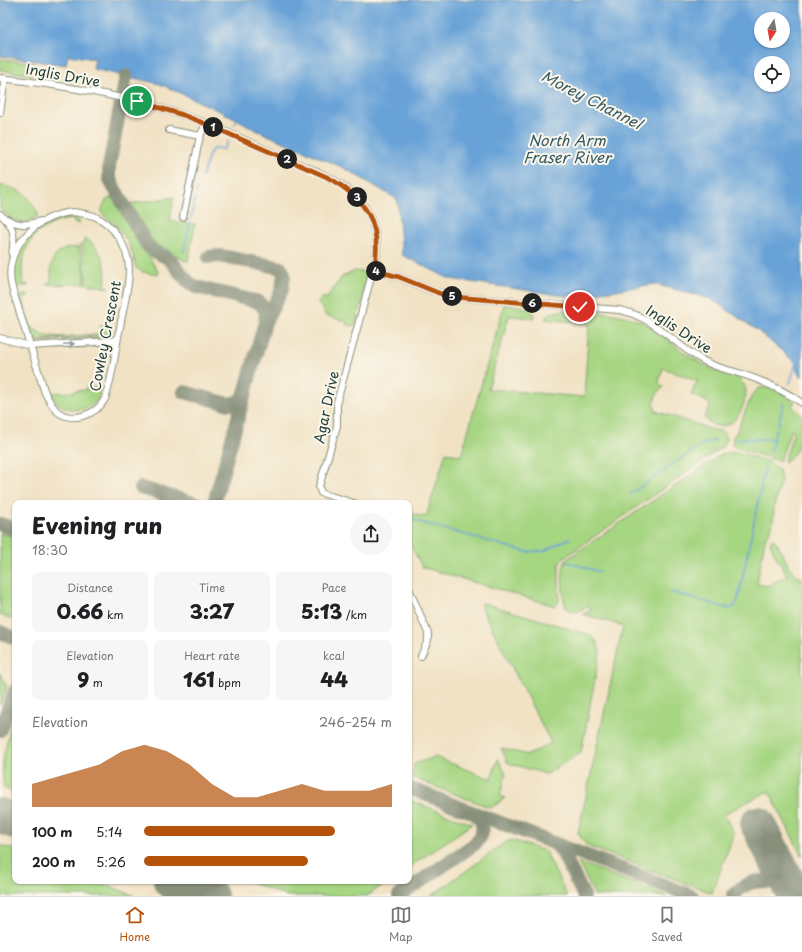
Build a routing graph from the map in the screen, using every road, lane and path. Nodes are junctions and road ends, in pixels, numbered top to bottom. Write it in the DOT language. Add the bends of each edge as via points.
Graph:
graph roads {
  1 [pos="2,79"];
  2 [pos="0,113"];
  3 [pos="206,124"];
  4 [pos="169,130"];
  5 [pos="200,136"];
  6 [pos="1,215"];
  7 [pos="183,217"];
  8 [pos="45,219"];
  9 [pos="10,266"];
  10 [pos="374,270"];
  11 [pos="119,333"];
  12 [pos="0,338"];
  13 [pos="30,346"];
  14 [pos="802,403"];
  15 [pos="344,500"];
  16 [pos="412,597"];
  17 [pos="421,656"];
  1 -- 2 [label="street"];
  1 -- 3 [label="street, Inglis Drive" via="67,87 137,101"];
  3 -- 5 [label="street"];
  3 -- 10 [label="street, Inglis Drive" via="327,177 354,194 365,208 375,229 377,243"];
  4 -- 5 [label="street"];
  5 -- 7 [label="street"];
  6 -- 8 [label="street" via="21,225"];
  6 -- 9 [label="street" via="12,227 14,234"];
  8 -- 9 [label="street, Cowley Crescent" via="23,239"];
  8 -- 11 [label="street, Cowley Crescent" via="67,213 86,214 102,220 118,237 126,253 129,268"];
  9 -- 13 [label="street, Cowley Crescent" via="10,282"];
  10 -- 14 [label="street, Inglis Drive" via="454,297 631,313 650,321 701,359 768,384"];
  10 -- 15 [label="street, Agar Drive" via="337,402 338,421 319,487 322,493"];
  13 -- 11 [label="street, one-way" via="112,341"];
  11 -- 13 [label="street, Cowley Crescent" via="105,399 96,410 82,416 63,415 51,405"];
  12 -- 13 [label="street"];
  16 -- 17 [label="street" via="428,633 428,640"];
}
